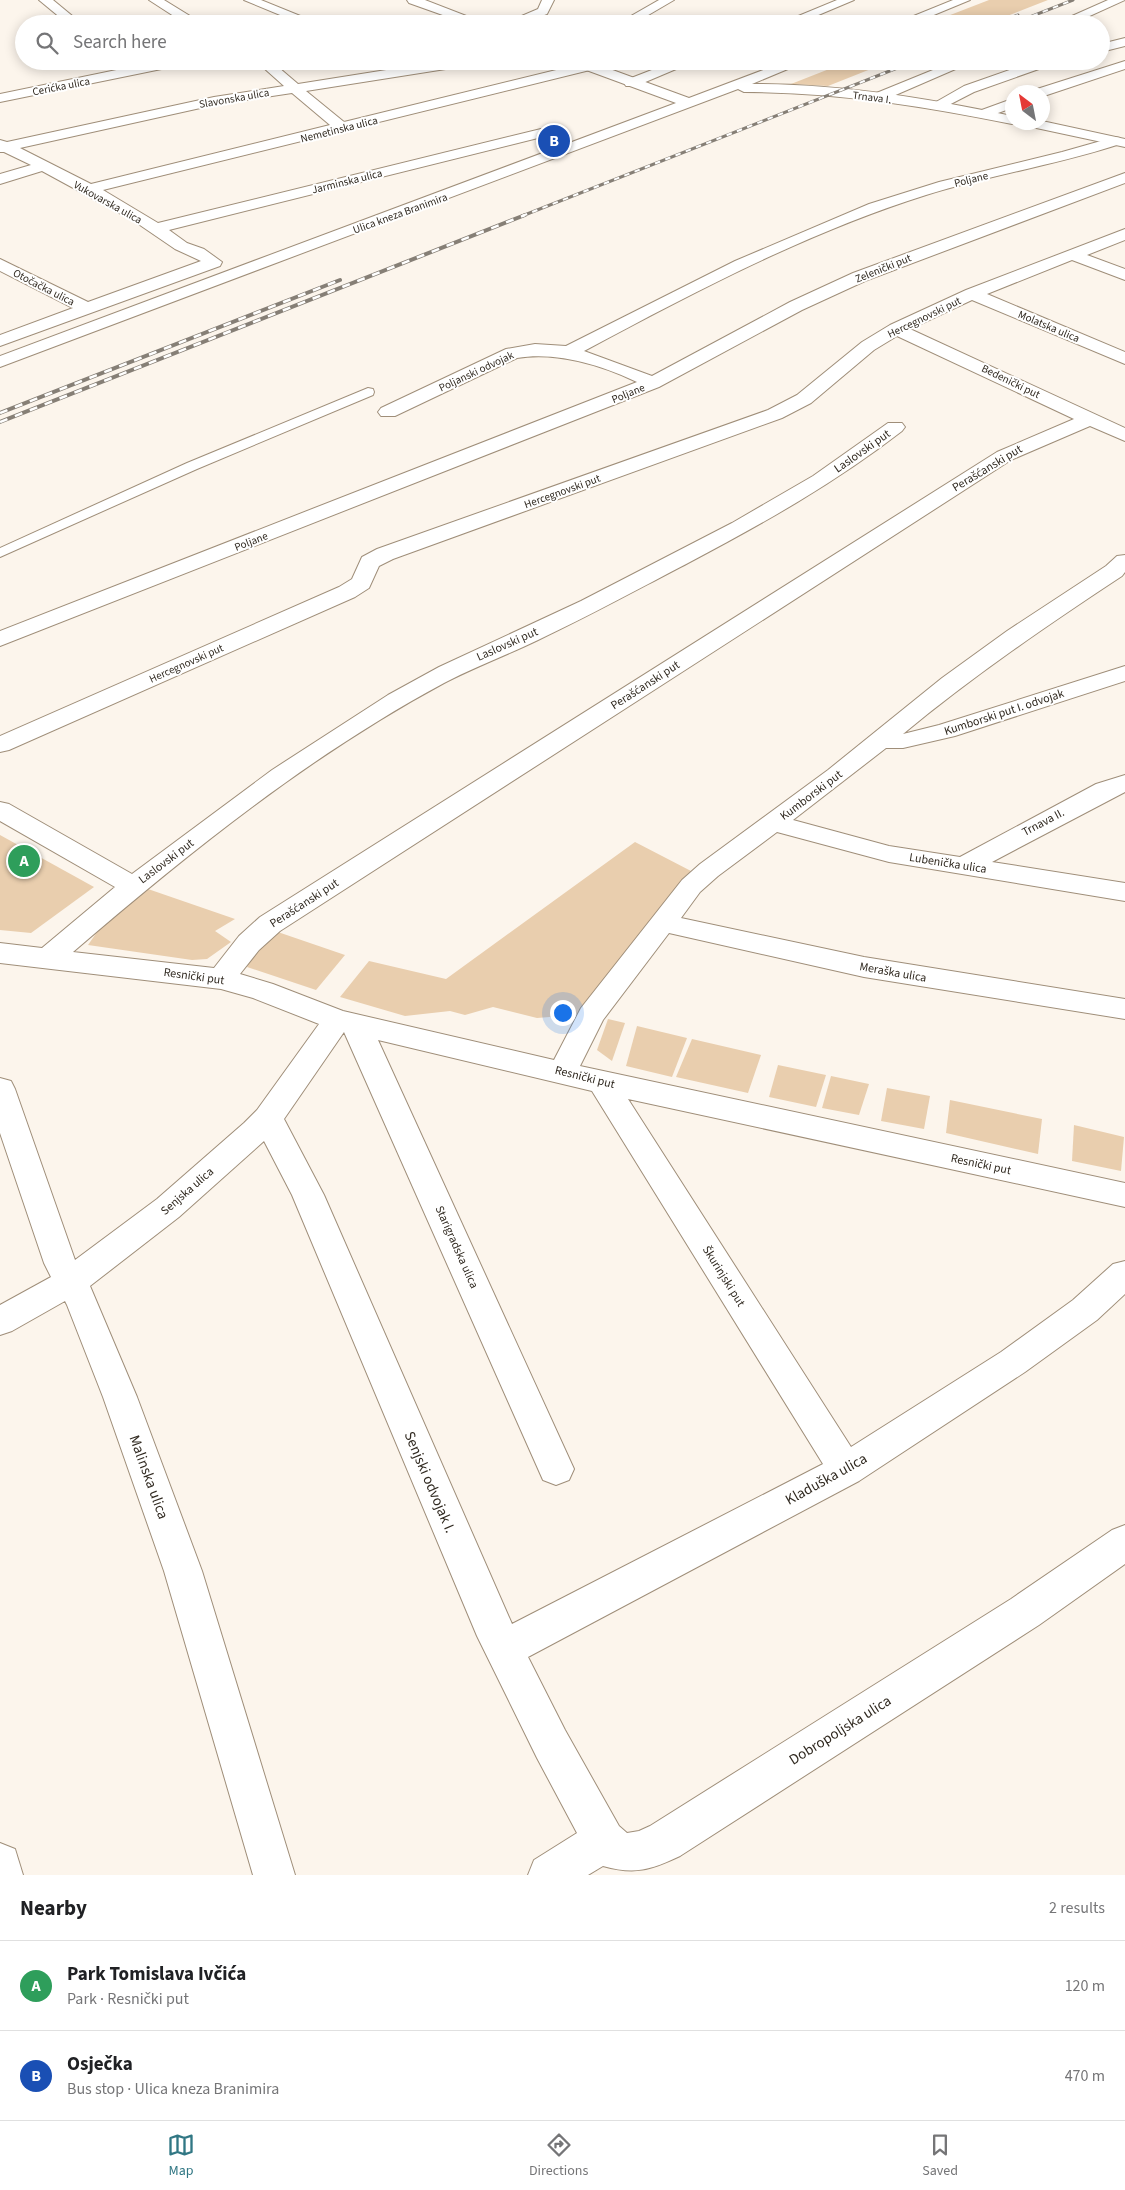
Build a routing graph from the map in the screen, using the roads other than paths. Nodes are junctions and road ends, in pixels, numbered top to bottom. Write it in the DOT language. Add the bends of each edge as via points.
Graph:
graph roads {
  1 [pos="44,0"];
  2 [pos="155,0"];
  3 [pos="250,0"];
  4 [pos="413,0"];
  5 [pos="548,0"];
  6 [pos="668,0"];
  7 [pos="848,0"];
  8 [pos="964,0"];
  9 [pos="1119,0"];
  10 [pos="64,15"];
  11 [pos="178,15"];
  12 [pos="290,15"];
  13 [pos="456,15"];
  14 [pos="533,15"];
  15 [pos="639,15"];
  16 [pos="809,15"];
  17 [pos="924,15"];
  18 [pos="1082,15"];
  19 [pos="1125,42"];
  20 [pos="1110,46"];
  21 [pos="1125,65"];
  22 [pos="142,70"];
  23 [pos="274,70"];
  24 [pos="410,70"];
  25 [pos="560,70"];
  26 [pos="598,70"];
  27 [pos="665,70"];
  28 [pos="776,70"];
  29 [pos="945,70"];
  30 [pos="1023,70"];
  31 [pos="1110,70"];
  32 [pos="1110,70"];
  33 [pos="632,83"];
  34 [pos="295,87"];
  35 [pos="729,88"];
  36 [pos="1050,89"];
  37 [pos="879,97"];
  38 [pos="0,98"];
  39 [pos="689,103"];
  40 [pos="936,106"];
  41 [pos="1005,106"];
  42 [pos="984,114"];
  43 [pos="1005,118"];
  44 [pos="1050,127"];
  45 [pos="342,128"];
  46 [pos="541,133"];
  47 [pos="1120,142"];
  48 [pos="1,146"];
  49 [pos="41,167"];
  50 [pos="1125,178"];
  51 [pos="0,179"];
  52 [pos="89,189"];
  53 [pos="154,229"];
  54 [pos="1125,234"];
  55 [pos="1073,255"];
  56 [pos="0,264"];
  57 [pos="1125,275"];
  58 [pos="972,294"];
  59 [pos="88,309"];
  60 [pos="896,329"];
  61 [pos="0,341"];
  62 [pos="569,352"];
  63 [pos="1125,359"];
  64 [pos="0,362"];
  65 [pos="652,383"];
  66 [pos="368,392"];
  67 [pos="388,412"];
  68 [pos="1089,419"];
  69 [pos="896,428"];
  70 [pos="1125,435"];
  71 [pos="0,553"];
  72 [pos="1121,567"];
  73 [pos="0,639"];
  74 [pos="1125,673"];
  75 [pos="881,740"];
  76 [pos="0,745"];
  77 [pos="1125,783"];
  78 [pos="0,810"];
  79 [pos="774,823"];
  80 [pos="964,866"];
  81 [pos="133,886"];
  82 [pos="1125,892"];
  83 [pos="664,923"];
  84 [pos="0,953"];
  85 [pos="48,958"];
  86 [pos="221,979"];
  87 [pos="1125,1009"];
  88 [pos="347,1023"];
  89 [pos="563,1071"];
  90 [pos="602,1082"];
  91 [pos="0,1089"];
  92 [pos="268,1118"];
  93 [pos="1125,1195"];
  94 [pos="1125,1274"];
  95 [pos="71,1282"];
  96 [pos="0,1321"];
  97 [pos="556,1469"];
  98 [pos="846,1470"];
  99 [pos="1125,1542"];
  100 [pos="504,1649"];
  101 [pos="624,1857"];
  102 [pos="0,1864"];
  103 [pos="2,1875"];
  104 [pos="274,1875"];
  105 [pos="549,1875"];
  1 -- 10 [label="street"];
  2 -- 11 [label="street"];
  3 -- 12 [label="street"];
  4 -- 13 [label="street"];
  5 -- 14 [label="street" via="543,11"];
  6 -- 15 [label="street"];
  7 -- 16 [label="street"];
  8 -- 17 [label="street"];
  9 -- 18 [label="street"];
  19 -- 20 [label="street"];
  21 -- 32 [label="street"];
  22 -- 38 [label="street, Cerićka ulica"];
  23 -- 34 [label="street"];
  24 -- 34 [label="street, Slavonska ulica"];
  25 -- 45 [label="street, Nemetinska ulica"];
  26 -- 33 [label="street"];
  27 -- 33 [label="street"];
  28 -- 35 [label="street, Ulica kneza Branimira"];
  29 -- 37 [label="street"];
  30 -- 40 [label="street" via="969,89"];
  31 -- 36 [label="street"];
  33 -- 39 [label="street"];
  34 -- 45 [label="street"];
  34 -- 48 [label="street, Slavonska ulica"];
  35 -- 37 [label="street, Trnava I." via="771,88"];
  35 -- 39 [label="street, Ulica kneza Branimira"];
  37 -- 40 [label="street, Trnava I."];
  39 -- 64 [label="street, Ulica kneza Branimira"];
  40 -- 42 [label="street, Trnava I."];
  41 -- 42 [label="street"];
  42 -- 43 [label="street, Trnava I."];
  44 -- 47 [label="street"];
  45 -- 52 [label="street, Nemetinska ulica"];
  46 -- 53 [label="street, Jarminska ulica"];
  47 -- 62 [label="street, Poljane" via="920,192 830,224 673,297"];
  48 -- 49 [label="street, Vukovarska ulica"];
  49 -- 51 [label="street"];
  49 -- 52 [label="street, Vukovarska ulica"];
  50 -- 65 [label="street, Zelenički put" via="859,277 796,306"];
  52 -- 53 [label="street, Vukovarska ulica"];
  53 -- 59 [label="street, Vukovarska ulica" via="214,262"];
  54 -- 55 [label="street, Hercegnovski put"];
  55 -- 57 [label="street"];
  55 -- 58 [label="street, Hercegnovski put"];
  56 -- 59 [label="street, Otočačka ulica"];
  58 -- 60 [label="street, Hercegnovski put"];
  58 -- 63 [label="street, Molatska ulica"];
  59 -- 61 [label="street"];
  60 -- 68 [label="street, Bedenički put"];
  60 -- 76 [label="street, Hercegnovski put" via="868,346 804,399 775,414 385,554 370,562 361,582 347,592"];
  62 -- 65 [label="street, Poljane"];
  62 -- 67 [label="street, Poljanski odvojak" via="535,349 512,353"];
  65 -- 73 [label="street, Poljane"];
  66 -- 71 [label="lane" via="192,466"];
  68 -- 70 [label="street, Bedenički put"];
  68 -- 86 [label="street, Perašćanski put" via="1004,456 270,924 248,942"];
  69 -- 81 [label="street, Laslovski put" via="865,452 769,511 578,611 435,678 395,702 278,778"];
  72 -- 75 [label="street, Kumborski put" via="1007,641"];
  74 -- 75 [label="street, Kumborski put I. odvojak" via="946,731 903,741"];
  75 -- 79 [label="street, Kumborski put"];
  77 -- 80 [label="street, Trnava II." via="1105,790"];
  78 -- 81 [label="street"];
  79 -- 80 [label="street, Lubenička ulica" via="889,854"];
  79 -- 83 [label="street, Kumborski put" via="697,880"];
  80 -- 82 [label="street, Lubenička ulica"];
  81 -- 85 [label="street"];
  83 -- 87 [label="street, Meraška ulica" via="864,967"];
  83 -- 89 [label="street, Kumborski put" via="591,1015"];
  84 -- 85 [label="street, Resnički put"];
  85 -- 86 [label="street, Resnički put"];
  86 -- 88 [label="street, Resnički put" via="263,990"];
  88 -- 89 [label="street, Resnički put"];
  88 -- 92 [label="street, Senjska ulica"];
  88 -- 97 [label="street, Starigradska ulica"];
  89 -- 90 [label="street, Resnički put"];
  90 -- 93 [label="street, Resnički put"];
  90 -- 98 [label="street, Škurinjski put"];
  91 -- 95 [label="street, Malinska ulica" via="60,1263"];
  92 -- 95 [label="street, Senjska ulica" via="168,1208"];
  92 -- 100 [label="street, Senjski odvojak I." via="308,1195"];
  94 -- 98 [label="street, Kladuška ulica" via="1085,1310 1013,1362"];
  95 -- 96 [label="street, Senjska ulica"];
  95 -- 104 [label="street, Malinska ulica" via="82,1301 117,1389 183,1571"];
  98 -- 100 [label="street, Kladuška ulica"];
  99 -- 101 [label="street, Dobropoljska ulica" via="1026,1612 665,1841"];
  100 -- 101 [label="street, Senjski odvojak I." via="551,1744"];
  101 -- 105 [label="street, Dobropoljska ulica"];
  102 -- 103 [label="street"];
}
